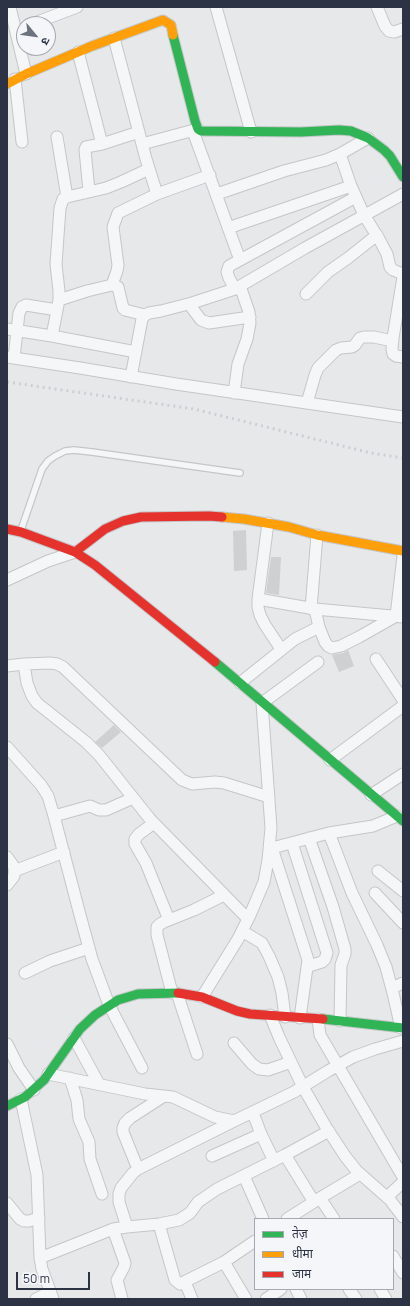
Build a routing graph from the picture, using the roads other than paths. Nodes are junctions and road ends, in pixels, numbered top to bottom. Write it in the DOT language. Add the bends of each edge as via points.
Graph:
graph roads {
  1 [pos="10,7"];
  2 [pos="77,7"];
  3 [pos="216,7"];
  4 [pos="377,7"];
  5 [pos="53,16"];
  6 [pos="16,29"];
  7 [pos="403,30"];
  8 [pos="114,38"];
  9 [pos="78,52"];
  10 [pos="22,56"];
  11 [pos="26,74"];
  12 [pos="11,81"];
  13 [pos="196,130"];
  14 [pos="139,132"];
  15 [pos="251,132"];
  16 [pos="57,137"];
  17 [pos="368,138"];
  18 [pos="22,142"];
  19 [pos="102,144"];
  20 [pos="142,144"];
  21 [pos="340,154"];
  22 [pos="150,169"];
  23 [pos="210,175"];
  24 [pos="403,177"];
  25 [pos="353,191"];
  26 [pos="89,192"];
  27 [pos="157,194"];
  28 [pos="217,194"];
  29 [pos="403,194"];
  30 [pos="67,197"];
  31 [pos="364,216"];
  32 [pos="228,228"];
  33 [pos="376,235"];
  34 [pos="240,260"];
  35 [pos="403,276"];
  36 [pos="112,285"];
  37 [pos="238,288"];
  38 [pos="306,294"];
  39 [pos="188,304"];
  40 [pos="58,305"];
  41 [pos="144,315"];
  42 [pos="250,318"];
  43 [pos="12,329"];
  44 [pos="52,336"];
  45 [pos="392,341"];
  46 [pos="136,352"];
  47 [pos="403,357"];
  48 [pos="11,358"];
  49 [pos="130,376"];
  50 [pos="234,393"];
  51 [pos="307,403"];
  52 [pos="403,417"];
  53 [pos="240,473"];
  54 [pos="268,523"];
  55 [pos="7,529"];
  56 [pos="21,532"];
  57 [pos="317,535"];
  58 [pos="403,551"];
  59 [pos="75,552"];
  60 [pos="403,556"];
  61 [pos="7,580"];
  62 [pos="258,599"];
  63 [pos="313,609"];
  64 [pos="400,617"];
  65 [pos="319,626"];
  66 [pos="281,650"];
  67 [pos="376,659"];
  68 [pos="318,662"];
  69 [pos="24,664"];
  70 [pos="7,666"];
  71 [pos="240,683"];
  72 [pos="403,700"];
  73 [pos="262,703"];
  74 [pos="403,706"];
  75 [pos="7,746"];
  76 [pos="330,760"];
  77 [pos="403,774"];
  78 [pos="371,795"];
  79 [pos="269,797"];
  80 [pos="133,798"];
  81 [pos="54,816"];
  82 [pos="401,818"];
  83 [pos="154,823"];
  84 [pos="329,833"];
  85 [pos="309,838"];
  86 [pos="292,843"];
  87 [pos="271,844"];
  88 [pos="64,852"];
  89 [pos="7,857"];
  90 [pos="14,870"];
  91 [pos="378,871"];
  92 [pos="7,885"];
  93 [pos="403,891"];
  94 [pos="375,893"];
  95 [pos="224,895"];
  96 [pos="248,919"];
  97 [pos="169,920"];
  98 [pos="403,923"];
  99 [pos="242,931"];
  100 [pos="89,948"];
  101 [pos="309,966"];
  102 [pos="25,973"];
  103 [pos="403,983"];
  104 [pos="392,988"];
  105 [pos="174,993"];
  106 [pos="202,997"];
  107 [pos="109,1004"];
  108 [pos="270,1016"];
  109 [pos="285,1017"];
  110 [pos="300,1018"];
  111 [pos="318,1019"];
  112 [pos="340,1021"];
  113 [pos="402,1028"];
  114 [pos="74,1038"];
  115 [pos="403,1041"];
  116 [pos="234,1043"];
  117 [pos="7,1044"];
  118 [pos="197,1054"];
  119 [pos="291,1062"];
  120 [pos="338,1066"];
  121 [pos="142,1068"];
  122 [pos="48,1074"];
  123 [pos="70,1078"];
  124 [pos="99,1084"];
  125 [pos="303,1087"];
  126 [pos="34,1090"];
  127 [pos="164,1096"];
  128 [pos="21,1099"];
  129 [pos="7,1106"];
  130 [pos="253,1113"];
  131 [pos="234,1121"];
  132 [pos="329,1131"];
  133 [pos="261,1134"];
  134 [pos="285,1155"];
  135 [pos="212,1156"];
  136 [pos="274,1161"];
  137 [pos="138,1169"];
  138 [pos="360,1174"];
  139 [pos="244,1176"];
  140 [pos="403,1177"];
  141 [pos="403,1182"];
  142 [pos="102,1194"];
  143 [pos="386,1197"];
  144 [pos="317,1200"];
  145 [pos="7,1203"];
  146 [pos="39,1218"];
  147 [pos="262,1218"];
  148 [pos="290,1218"];
  149 [pos="333,1218"];
  150 [pos="403,1218"];
  151 [pos="158,1224"];
  152 [pos="127,1227"];
  153 [pos="113,1229"];
  154 [pos="254,1242"];
  155 [pos="40,1258"];
  156 [pos="394,1258"];
  157 [pos="224,1262"];
  158 [pos="403,1273"];
  159 [pos="185,1282"];
  160 [pos="280,1290"];
  161 [pos="296,1290"];
  162 [pos="350,1290"];
  163 [pos="381,1290"];
  164 [pos="52,1296"];
  165 [pos="36,1299"];
  166 [pos="122,1299"];
  167 [pos="192,1299"];
  168 [pos="246,1299"];
  169 [pos="266,1299"];
  170 [pos="301,1299"];
  171 [pos="356,1299"];
  172 [pos="386,1299"];
  1 -- 6 [label="street"];
  2 -- 5 [label="street"];
  3 -- 15 [label="street"];
  4 -- 7 [label="street" via="389,31"];
  8 -- 9 [label="street"];
  8 -- 13 [label="street" via="163,20 171,25"];
  8 -- 14 [label="street"];
  9 -- 11 [label="street"];
  9 -- 19 [label="street"];
  10 -- 11 [label="street"];
  11 -- 12 [label="street"];
  12 -- 18 [label="street"];
  13 -- 15 [label="street"];
  13 -- 20 [label="street"];
  13 -- 23 [label="street"];
  14 -- 19 [label="street"];
  14 -- 20 [label="street"];
  15 -- 17 [label="street" via="339,130 351,131"];
  16 -- 30 [label="street"];
  17 -- 21 [label="street"];
  17 -- 24 [label="street" via="387,153"];
  19 -- 26 [label="street" via="86,147 85,150"];
  20 -- 22 [label="street"];
  21 -- 25 [label="street"];
  21 -- 28 [label="street"];
  22 -- 26 [label="street" via="116,184"];
  22 -- 27 [label="street"];
  23 -- 27 [label="street"];
  23 -- 28 [label="street"];
  25 -- 31 [label="street"];
  25 -- 32 [label="street"];
  25 -- 34 [label="street"];
  26 -- 30 [label="street"];
  27 -- 36 [label="street" via="118,213 112,232 118,265"];
  28 -- 32 [label="street"];
  29 -- 31 [label="street"];
  30 -- 40 [label="street" via="63,199 60,208 56,264"];
  31 -- 33 [label="street"];
  31 -- 37 [label="street"];
  32 -- 34 [label="street"];
  33 -- 35 [label="street" via="390,267"];
  33 -- 38 [label="street" via="328,272"];
  34 -- 37 [label="street" via="229,266 227,272"];
  35 -- 45 [label="street"];
  36 -- 40 [label="street" via="87,291"];
  36 -- 41 [label="street" via="118,287 125,310"];
  37 -- 39 [label="street"];
  37 -- 42 [label="street"];
  39 -- 41 [label="street"];
  39 -- 42 [label="street" via="201,320 209,323"];
  40 -- 43 [label="street" via="26,305 19,313"];
  40 -- 44 [label="street"];
  41 -- 46 [label="street"];
  42 -- 50 [label="street" via="249,332 236,373"];
  43 -- 44 [label="street"];
  43 -- 48 [label="street"];
  44 -- 46 [label="street"];
  45 -- 47 [label="street" via="393,354"];
  45 -- 51 [label="street" via="364,336 352,347 336,350 318,368"];
  46 -- 49 [label="street"];
  48 -- 49 [label="street"];
  49 -- 50 [label="street"];
  50 -- 51 [label="street"];
  51 -- 52 [label="street"];
  53 -- 56 [label="lane" via="92,452 65,451 48,461 42,469"];
  54 -- 57 [label="street"];
  54 -- 59 [label="street" via="209,516 141,518 123,521 105,529"];
  54 -- 62 [label="street"];
  55 -- 56 [label="street"];
  56 -- 59 [label="street"];
  57 -- 58 [label="street"];
  57 -- 63 [label="street"];
  59 -- 61 [label="street"];
  59 -- 71 [label="street" via="95,564"];
  60 -- 64 [label="street"];
  62 -- 63 [label="street"];
  62 -- 66 [label="street" via="260,615"];
  63 -- 64 [label="street"];
  63 -- 65 [label="street"];
  64 -- 65 [label="street" via="332,648 325,642"];
  65 -- 66 [label="street"];
  66 -- 71 [label="street"];
  67 -- 72 [label="street"];
  68 -- 73 [label="street"];
  69 -- 70 [label="street"];
  69 -- 79 [label="street" via="50,663 63,667 182,780 192,784 224,783"];
  69 -- 80 [label="street" via="27,683 37,703 86,742"];
  71 -- 73 [label="street"];
  73 -- 76 [label="street"];
  73 -- 79 [label="street"];
  74 -- 76 [label="street"];
  75 -- 81 [label="street" via="41,785 48,796"];
  76 -- 78 [label="street"];
  77 -- 78 [label="street"];
  78 -- 82 [label="street"];
  79 -- 87 [label="street"];
  80 -- 81 [label="street" via="106,810 90,806"];
  80 -- 83 [label="street"];
  81 -- 88 [label="street"];
  82 -- 84 [label="street" via="374,826"];
  83 -- 95 [label="street"];
  83 -- 97 [label="street" via="139,834 135,844 146,863"];
  84 -- 85 [label="street"];
  84 -- 104 [label="street" via="352,893 377,945"];
  85 -- 86 [label="street"];
  85 -- 112 [label="street" via="345,949 341,965"];
  86 -- 87 [label="street"];
  86 -- 101 [label="street" via="327,953 326,959 322,962"];
  87 -- 96 [label="street" via="264,882"];
  87 -- 101 [label="street"];
  88 -- 90 [label="street"];
  88 -- 100 [label="street"];
  89 -- 90 [label="street"];
  90 -- 92 [label="street" via="14,876"];
  91 -- 93 [label="street"];
  94 -- 98 [label="street"];
  95 -- 96 [label="street"];
  95 -- 97 [label="street"];
  96 -- 99 [label="street"];
  97 -- 105 [label="street" via="160,924 156,931"];
  99 -- 106 [label="street"];
  99 -- 109 [label="street" via="262,943 270,956 282,993"];
  100 -- 102 [label="street"];
  100 -- 107 [label="street"];
  101 -- 110 [label="street"];
  103 -- 104 [label="street"];
  104 -- 113 [label="street"];
  105 -- 106 [label="street"];
  105 -- 107 [label="street" via="138,994"];
  105 -- 118 [label="street"];
  106 -- 108 [label="street" via="237,1011"];
  107 -- 114 [label="street" via="80,1029"];
  107 -- 121 [label="street"];
  108 -- 109 [label="street"];
  108 -- 119 [label="street"];
  109 -- 110 [label="street"];
  110 -- 111 [label="street"];
  111 -- 112 [label="street"];
  111 -- 120 [label="street" via="320,1035"];
  112 -- 113 [label="street"];
  114 -- 122 [label="street"];
  114 -- 124 [label="street"];
  115 -- 120 [label="street" via="353,1057"];
  116 -- 119 [label="street" via="259,1069 268,1070"];
  117 -- 126 [label="street"];
  119 -- 125 [label="street"];
  120 -- 125 [label="street"];
  120 -- 140 [label="street"];
  122 -- 123 [label="street"];
  122 -- 126 [label="street"];
  123 -- 124 [label="street"];
  123 -- 142 [label="street" via="77,1100 79,1119 89,1142 90,1159"];
  124 -- 127 [label="street"];
  125 -- 130 [label="street"];
  125 -- 132 [label="street"];
  126 -- 128 [label="street"];
  127 -- 131 [label="street" via="173,1097 215,1117"];
  127 -- 137 [label="street" via="130,1118 123,1128"];
  128 -- 129 [label="street"];
  128 -- 146 [label="street" via="37,1175"];
  130 -- 131 [label="street"];
  130 -- 133 [label="street"];
  131 -- 137 [label="street"];
  132 -- 134 [label="street"];
  132 -- 138 [label="street"];
  133 -- 135 [label="street"];
  133 -- 136 [label="street"];
  134 -- 136 [label="street"];
  134 -- 144 [label="street"];
  136 -- 139 [label="street"];
  137 -- 152 [label="street" via="121,1188 119,1194"];
  138 -- 143 [label="street"];
  138 -- 144 [label="street"];
  139 -- 147 [label="street"];
  139 -- 151 [label="street" via="206,1196 185,1217"];
  141 -- 143 [label="street"];
  143 -- 150 [label="street"];
  144 -- 148 [label="street"];
  144 -- 149 [label="street"];
  145 -- 146 [label="street" via="24,1221"];
  146 -- 155 [label="street"];
  151 -- 152 [label="street"];
  151 -- 159 [label="street" via="175,1280 180,1284"];
  152 -- 153 [label="street"];
  153 -- 155 [label="street"];
  153 -- 166 [label="street" via="125,1263 117,1280"];
  154 -- 157 [label="street"];
  155 -- 164 [label="street"];
  156 -- 158 [label="street"];
  157 -- 159 [label="street"];
  157 -- 168 [label="street"];
  159 -- 167 [label="street"];
  160 -- 169 [label="street"];
  161 -- 170 [label="street"];
  162 -- 171 [label="street"];
  163 -- 172 [label="street"];
  164 -- 165 [label="street"];
}
